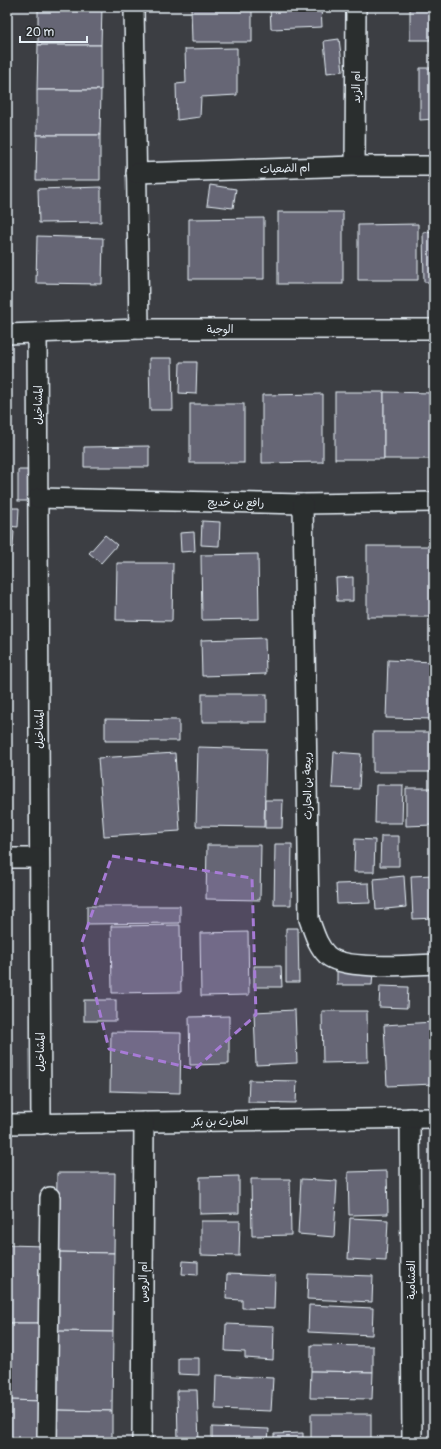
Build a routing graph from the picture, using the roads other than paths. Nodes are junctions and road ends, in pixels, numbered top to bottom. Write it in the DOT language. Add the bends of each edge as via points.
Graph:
graph roads {
  1 [pos="134,7"];
  2 [pos="356,7"];
  3 [pos="355,166"];
  4 [pos="434,166"];
  5 [pos="136,173"];
  6 [pos="139,329"];
  7 [pos="434,329"];
  8 [pos="37,333"];
  9 [pos="7,334"];
  10 [pos="38,498"];
  11 [pos="434,502"];
  12 [pos="303,504"];
  13 [pos="7,858"];
  14 [pos="40,858"];
  15 [pos="434,964"];
  16 [pos="410,1118"];
  17 [pos="434,1118"];
  18 [pos="144,1122"];
  19 [pos="7,1124"];
  20 [pos="41,1124"];
  21 [pos="50,1197"];
  22 [pos="47,1442"];
  23 [pos="142,1442"];
  24 [pos="412,1442"];
  1 -- 5 [label="street"];
  2 -- 3 [label="street, ام الزبد"];
  3 -- 4 [label="street, ام الضعيات"];
  3 -- 5 [label="street, ام الضعيات"];
  5 -- 6 [label="street"];
  6 -- 7 [label="street, الوجبة"];
  6 -- 8 [label="street, الوجبة"];
  8 -- 9 [label="street, الوجبة"];
  8 -- 10 [label="street, المشاخيل"];
  10 -- 12 [label="street, رافع بن خديج"];
  10 -- 14 [label="street, المشاخيل"];
  11 -- 12 [label="street, رافع بن خديج"];
  12 -- 15 [label="street, ربيعة بن الحارث" via="309,919 317,941 328,956 345,963 364,966"];
  13 -- 14 [label="street"];
  14 -- 20 [label="street, المشاخيل"];
  16 -- 17 [label="street, الحارث بن بكر"];
  16 -- 18 [label="street, الحارث بن بكر"];
  16 -- 24 [label="street, الغشامية"];
  18 -- 20 [label="street, الحارث بن بكر"];
  18 -- 23 [label="street, ام الروس"];
  19 -- 20 [label="street, الحارث بن بكر"];
  21 -- 22 [label="street"];
}
